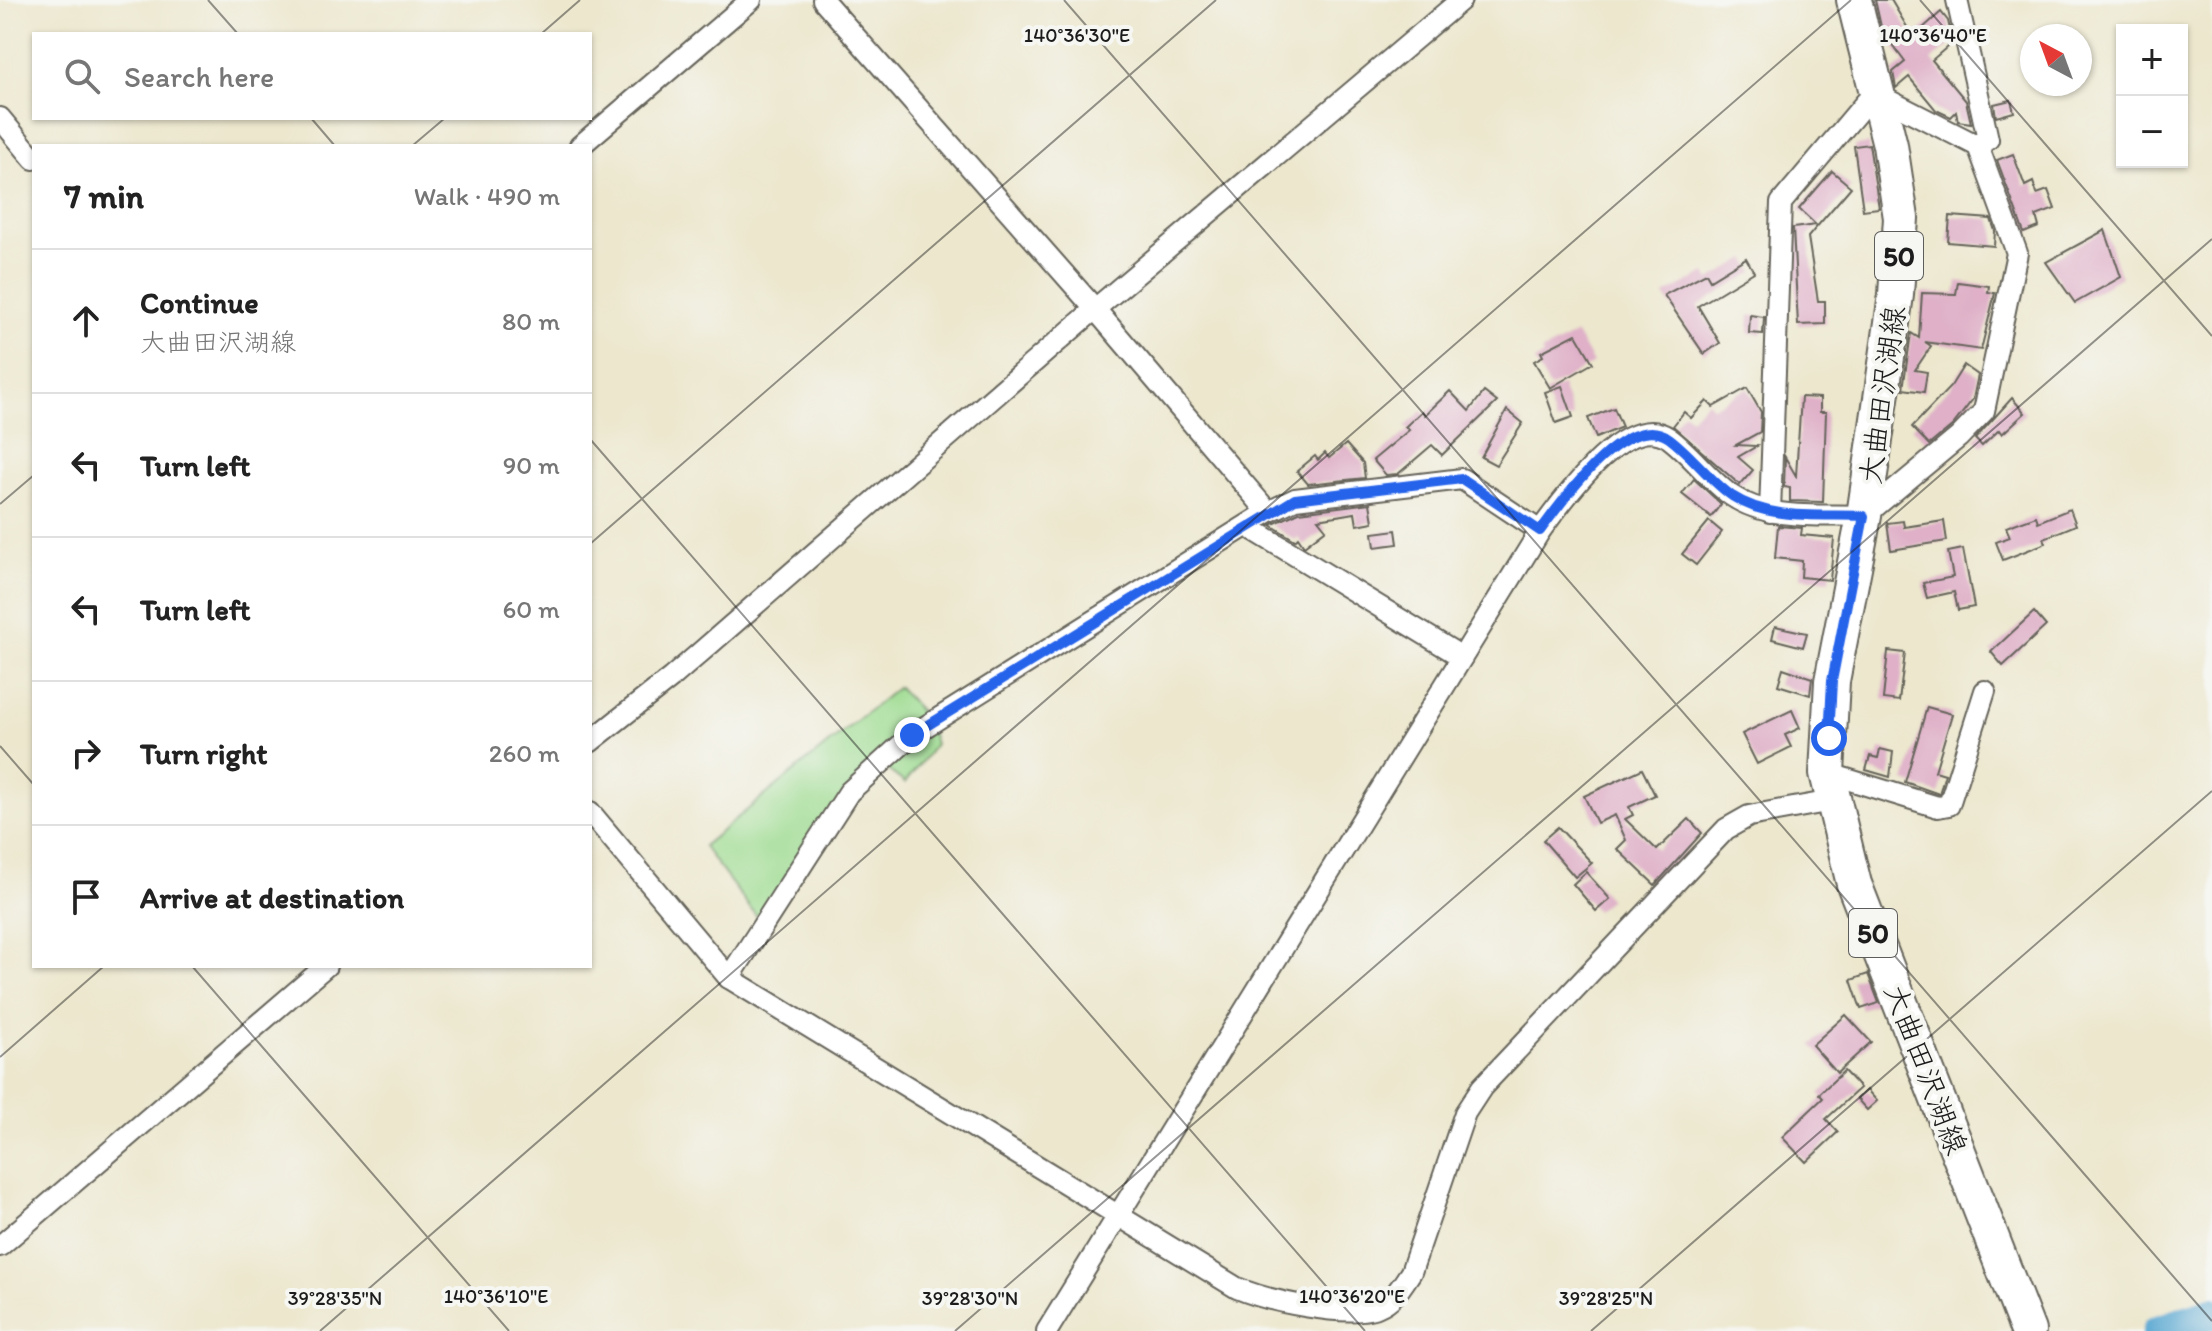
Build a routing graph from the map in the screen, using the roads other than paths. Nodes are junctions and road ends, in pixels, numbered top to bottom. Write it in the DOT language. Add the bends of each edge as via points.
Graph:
graph roads {
  1 [pos="751,0"];
  2 [pos="823,0"];
  3 [pos="1461,0"];
  4 [pos="1854,0"];
  5 [pos="1957,0"];
  6 [pos="1878,95"];
  7 [pos="0,118"];
  8 [pos="582,144"];
  9 [pos="1978,146"];
  10 [pos="32,157"];
  11 [pos="1095,309"];
  12 [pos="1268,512"];
  13 [pos="1770,512"];
  14 [pos="1864,516"];
  15 [pos="1247,526"];
  16 [pos="1540,531"];
  17 [pos="1462,657"];
  18 [pos="1985,691"];
  19 [pos="592,740"];
  20 [pos="1829,787"];
  21 [pos="592,814"];
  22 [pos="324,968"];
  23 [pos="729,978"];
  24 [pos="1117,1217"];
  25 [pos="0,1246"];
  26 [pos="1047,1331"];
  27 [pos="2028,1331"];
  1 -- 8 [label="street"];
  2 -- 11 [label="street"];
  3 -- 11 [label="street"];
  4 -- 6 [label="main road, 大曲田沢湖線 / 50"];
  5 -- 9 [label="street" via="1988,139"];
  6 -- 9 [label="street"];
  6 -- 13 [label="street" via="1866,102 1781,203"];
  6 -- 14 [label="main road, 大曲田沢湖線 / 50" via="1901,218 1896,295"];
  7 -- 10 [label="street"];
  9 -- 14 [label="street" via="2017,253 1984,411"];
  11 -- 12 [label="street"];
  11 -- 19 [label="street" via="671,678"];
  12 -- 15 [label="street"];
  12 -- 16 [label="street" via="1295,499 1462,479"];
  13 -- 14 [label="street"];
  13 -- 16 [label="street" via="1733,496 1666,436 1648,432 1615,447 1585,471"];
  14 -- 20 [label="main road, 大曲田沢湖線 / 50" via="1832,681"];
  15 -- 17 [label="street"];
  15 -- 23 [label="street" via="912,735 849,792"];
  16 -- 17 [label="street"];
  17 -- 24 [label="street"];
  18 -- 20 [label="street" via="1949,805"];
  20 -- 24 [label="street" via="1726,829 1482,1087 1465,1113 1411,1272 1396,1295 1378,1306 1358,1311 1261,1298"];
  20 -- 27 [label="main road, 大曲田沢湖線 / 50" via="1854,884"];
  21 -- 23 [label="street"];
  22 -- 25 [label="street"];
  23 -- 24 [label="street"];
  24 -- 26 [label="street"];
}
